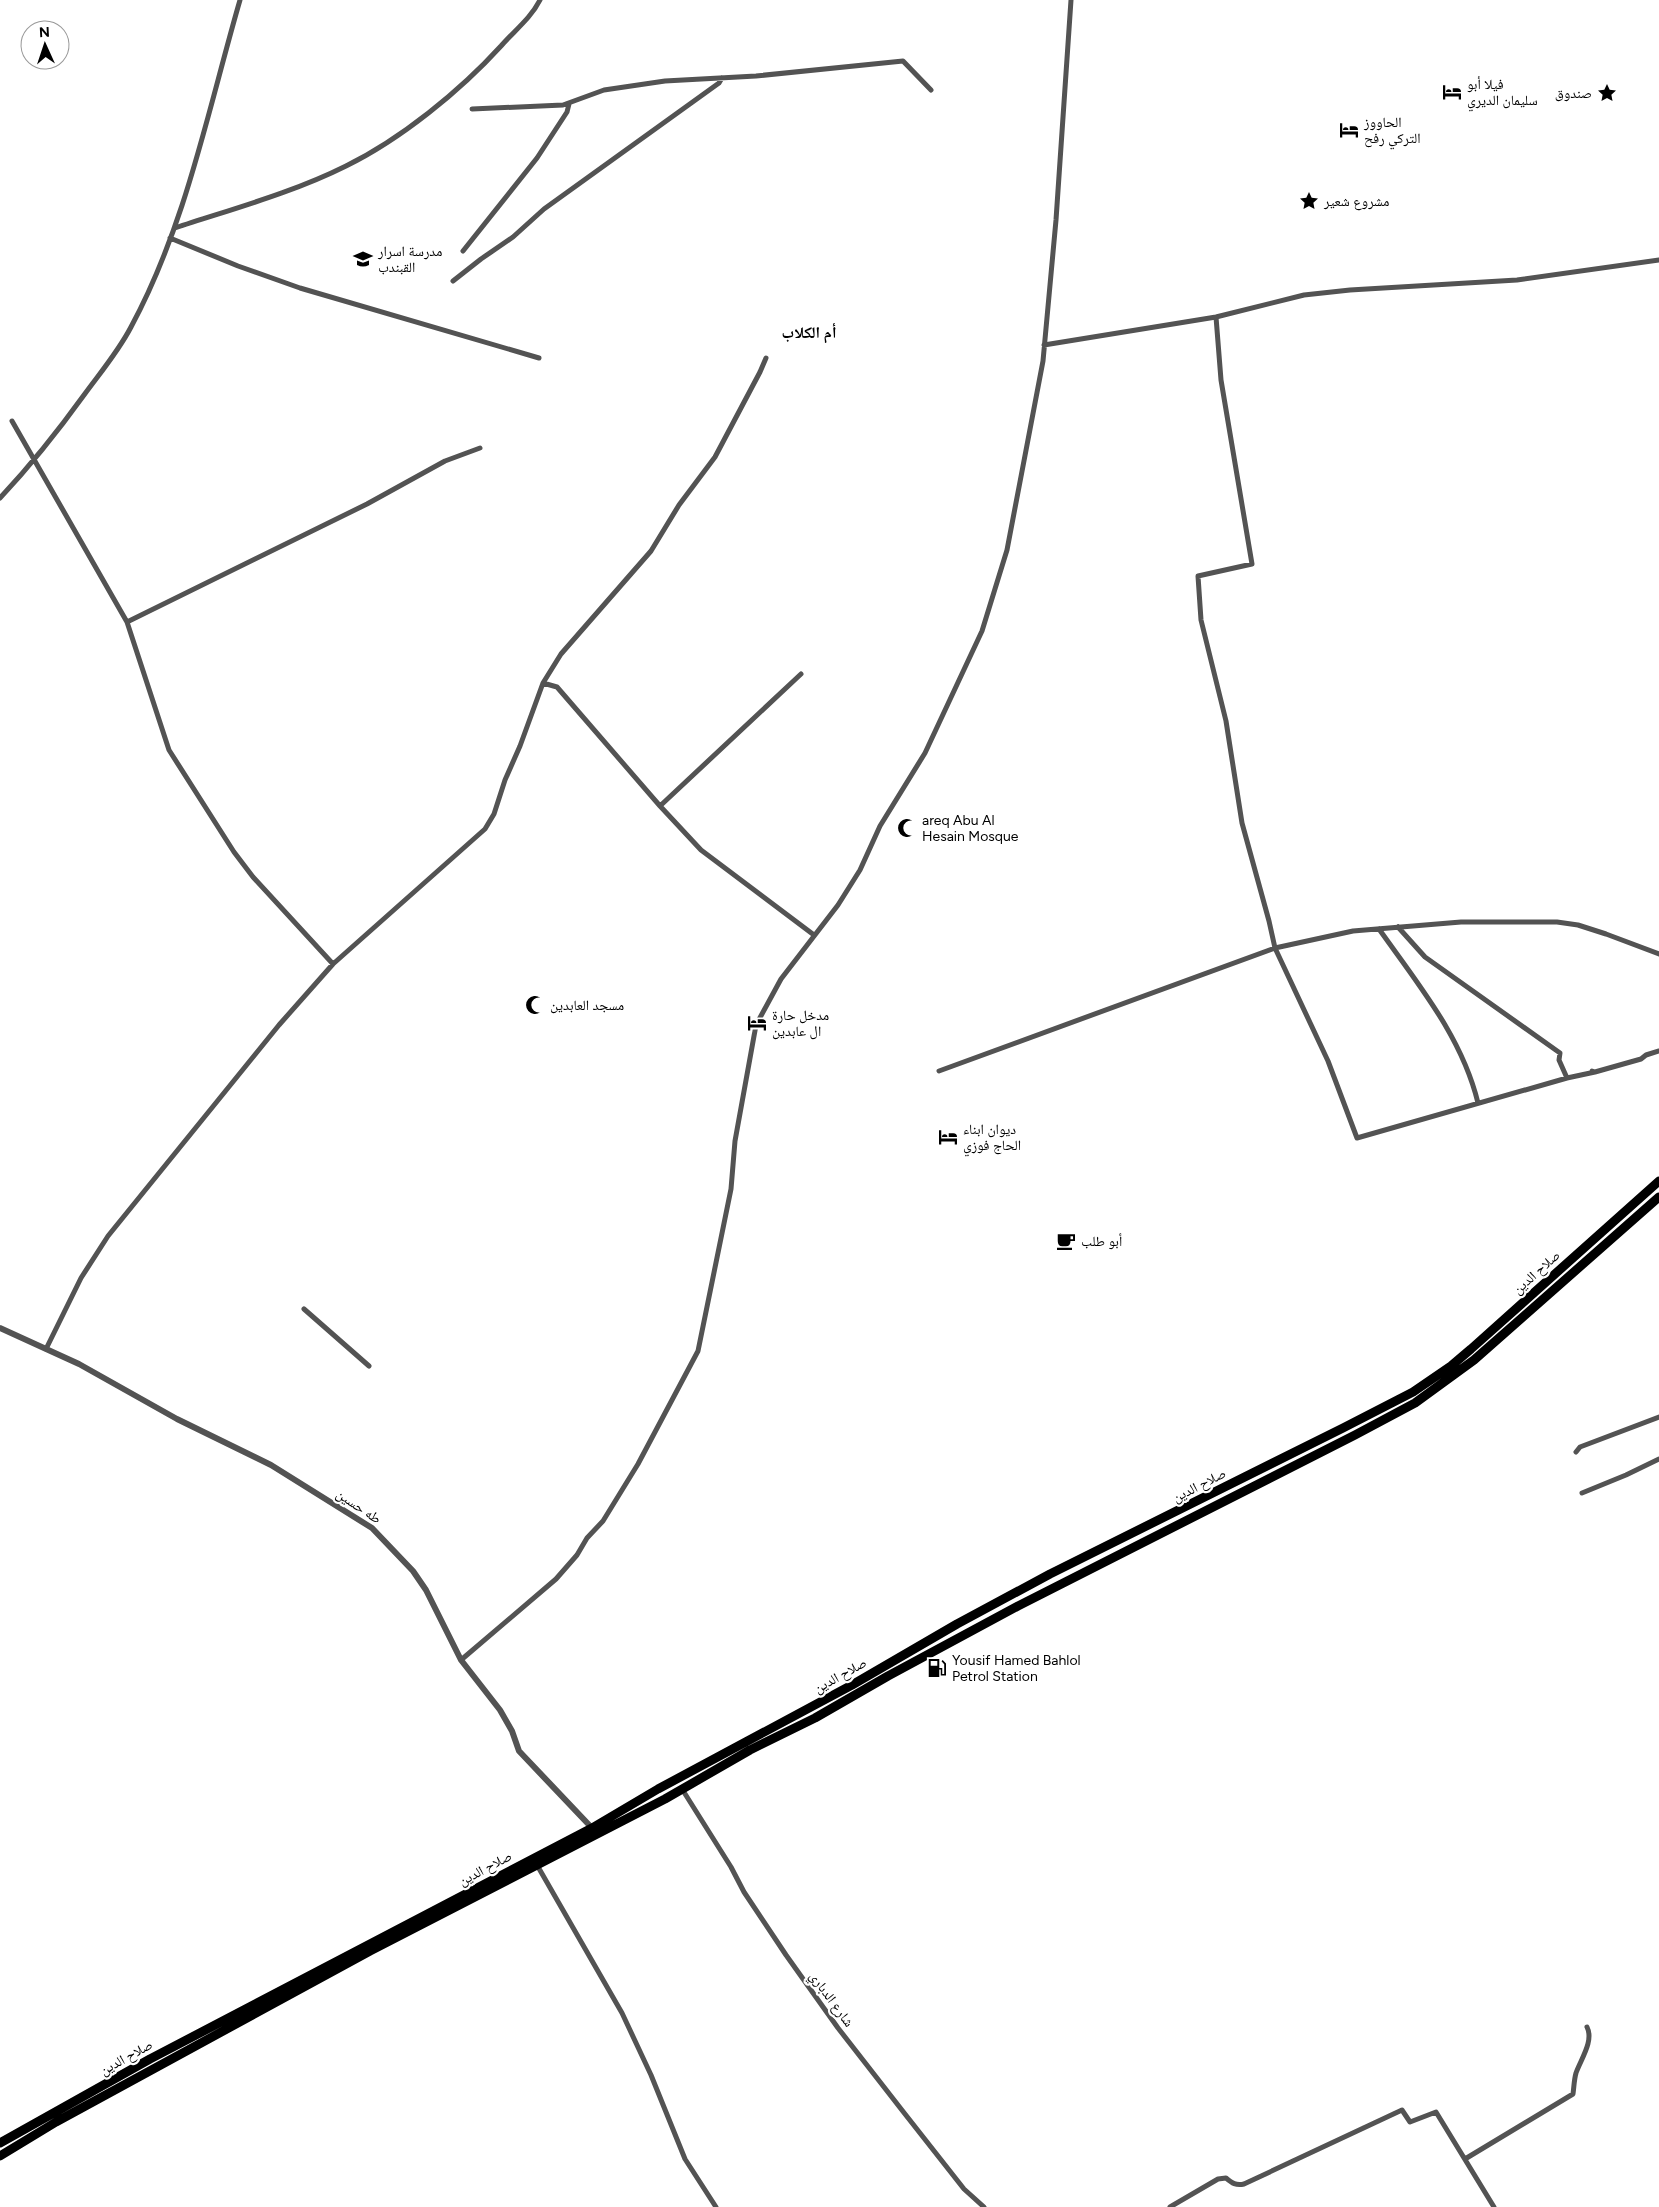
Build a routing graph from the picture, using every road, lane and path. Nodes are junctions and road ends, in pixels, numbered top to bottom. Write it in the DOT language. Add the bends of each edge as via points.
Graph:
graph roads {
  1 [pos="240,0"];
  2 [pos="540,0"];
  3 [pos="1071,0"];
  4 [pos="722,78"];
  5 [pos="931,90"];
  6 [pos="569,104"];
  7 [pos="472,109"];
  8 [pos="175,228"];
  9 [pos="170,238"];
  10 [pos="463,251"];
  11 [pos="1659,260"];
  12 [pos="453,282"];
  13 [pos="1216,318"];
  14 [pos="1044,345"];
  15 [pos="539,358"];
  16 [pos="766,358"];
  17 [pos="12,421"];
  18 [pos="480,448"];
  19 [pos="35,459"];
  20 [pos="0,498"];
  21 [pos="127,622"];
  22 [pos="801,674"];
  23 [pos="543,683"];
  24 [pos="660,806"];
  25 [pos="1398,927"];
  26 [pos="1379,929"];
  27 [pos="814,935"];
  28 [pos="1275,948"];
  29 [pos="1659,954"];
  30 [pos="333,964"];
  31 [pos="1659,1051"];
  32 [pos="939,1071"];
  33 [pos="1568,1078"];
  34 [pos="1478,1103"];
  35 [pos="1659,1181"];
  36 [pos="1659,1197"];
  37 [pos="1632,1205"];
  38 [pos="1639,1215"];
  39 [pos="304,1309"];
  40 [pos="0,1328"];
  41 [pos="46,1350"];
  42 [pos="369,1366"];
  43 [pos="1659,1417"];
  44 [pos="1576,1452"];
  45 [pos="1659,1459"];
  46 [pos="1582,1493"];
  47 [pos="461,1660"];
  48 [pos="794,1717"];
  49 [pos="798,1727"];
  50 [pos="682,1789"];
  51 [pos="592,1828"];
  52 [pos="537,1865"];
  53 [pos="456,1903"];
  54 [pos="1587,2027"];
  55 [pos="0,2143"];
  56 [pos="0,2156"];
  57 [pos="1465,2159"];
  58 [pos="716,2207"];
  59 [pos="984,2207"];
  60 [pos="1170,2207"];
  61 [pos="1494,2207"];
  1 -- 8 [label="street"];
  2 -- 8 [label="street" via="532,14 475,73 374,150 300,186"];
  3 -- 14 [label="street"];
  4 -- 5 [label="street" via="903,61"];
  4 -- 6 [label="street" via="665,81 613,89"];
  4 -- 12 [label="street"];
  6 -- 7 [label="street"];
  6 -- 10 [label="street" via="538,158"];
  8 -- 9 [label="street"];
  9 -- 15 [label="street" via="318,294"];
  9 -- 19 [label="street" via="130,329 101,374"];
  11 -- 13 [label="street" via="1517,280 1304,295"];
  13 -- 14 [label="street"];
  13 -- 28 [label="street" via="1221,380 1252,564 1198,576 1201,620 1226,721 1242,823"];
  14 -- 27 [label="street" via="1007,550 982,631 925,753 880,826 860,870"];
  16 -- 23 [label="street" via="715,457 651,550 561,654"];
  17 -- 19 [label="street"];
  18 -- 21 [label="street" via="445,461 367,504"];
  19 -- 20 [label="street"];
  19 -- 21 [label="street"];
  21 -- 30 [label="street" via="169,750 253,877"];
  22 -- 24 [label="street"];
  23 -- 24 [label="street" via="556,687"];
  23 -- 30 [label="street" via="486,829"];
  24 -- 27 [label="street" via="701,850"];
  25 -- 26 [label="street"];
  25 -- 29 [label="street" via="1461,922 1557,922 1578,925"];
  25 -- 33 [label="street" via="1425,957 1560,1053 1559,1060"];
  26 -- 28 [label="street"];
  26 -- 34 [label="street" via="1448,1028"];
  27 -- 47 [label="street" via="781,979 756,1026 735,1141 731,1189 698,1351 638,1464 603,1521 577,1555 556,1579"];
  28 -- 32 [label="street"];
  28 -- 34 [label="street" via="1328,1061 1357,1138"];
  30 -- 41 [label="street" via="279,1024 108,1236 81,1278"];
  31 -- 33 [label="street" via="1641,1059"];
  33 -- 34 [label="street"];
  35 -- 37 [label="highway, صلاح الدين"];
  36 -- 38 [label="highway, صلاح الدين"];
  37 -- 38 [label="highway" via="1633,1211"];
  37 -- 48 [label="highway, صلاح الدين" via="1471,1350 1413,1392 1050,1574"];
  38 -- 49 [label="highway, صلاح الدين" via="1474,1360 1426,1396 1050,1589"];
  39 -- 42 [label="street"];
  40 -- 41 [label="street, طه حسين"];
  41 -- 47 [label="street, طه حسين" via="79,1364 177,1419 271,1465 372,1528 413,1571 426,1590"];
  43 -- 44 [label="street" via="1580,1447"];
  45 -- 46 [label="street"];
  47 -- 51 [label="street, طه حسين" via="500,1710 519,1752"];
  48 -- 49 [label="highway"];
  48 -- 51 [label="highway, صلاح الدين"];
  49 -- 50 [label="highway, صلاح الدين"];
  50 -- 52 [label="highway, صلاح الدين"];
  50 -- 59 [label="street, شارع الدباري" via="744,1892 838,2028 964,2189"];
  51 -- 53 [label="highway, صلاح الدين"];
  52 -- 53 [label="highway, صلاح الدين"];
  52 -- 58 [label="street" via="622,2014 685,2159"];
  53 -- 55 [label="highway, صلاح الدين" via="150,2059"];
  53 -- 56 [label="highway, صلاح الدين" via="56,2122"];
  54 -- 57 [label="street" via="1588,2045 1575,2076 1573,2094"];
  57 -- 60 [label="street" via="1436,2112 1410,2122 1402,2110 1244,2184 1218,2179"];
  57 -- 61 [label="street"];
}
